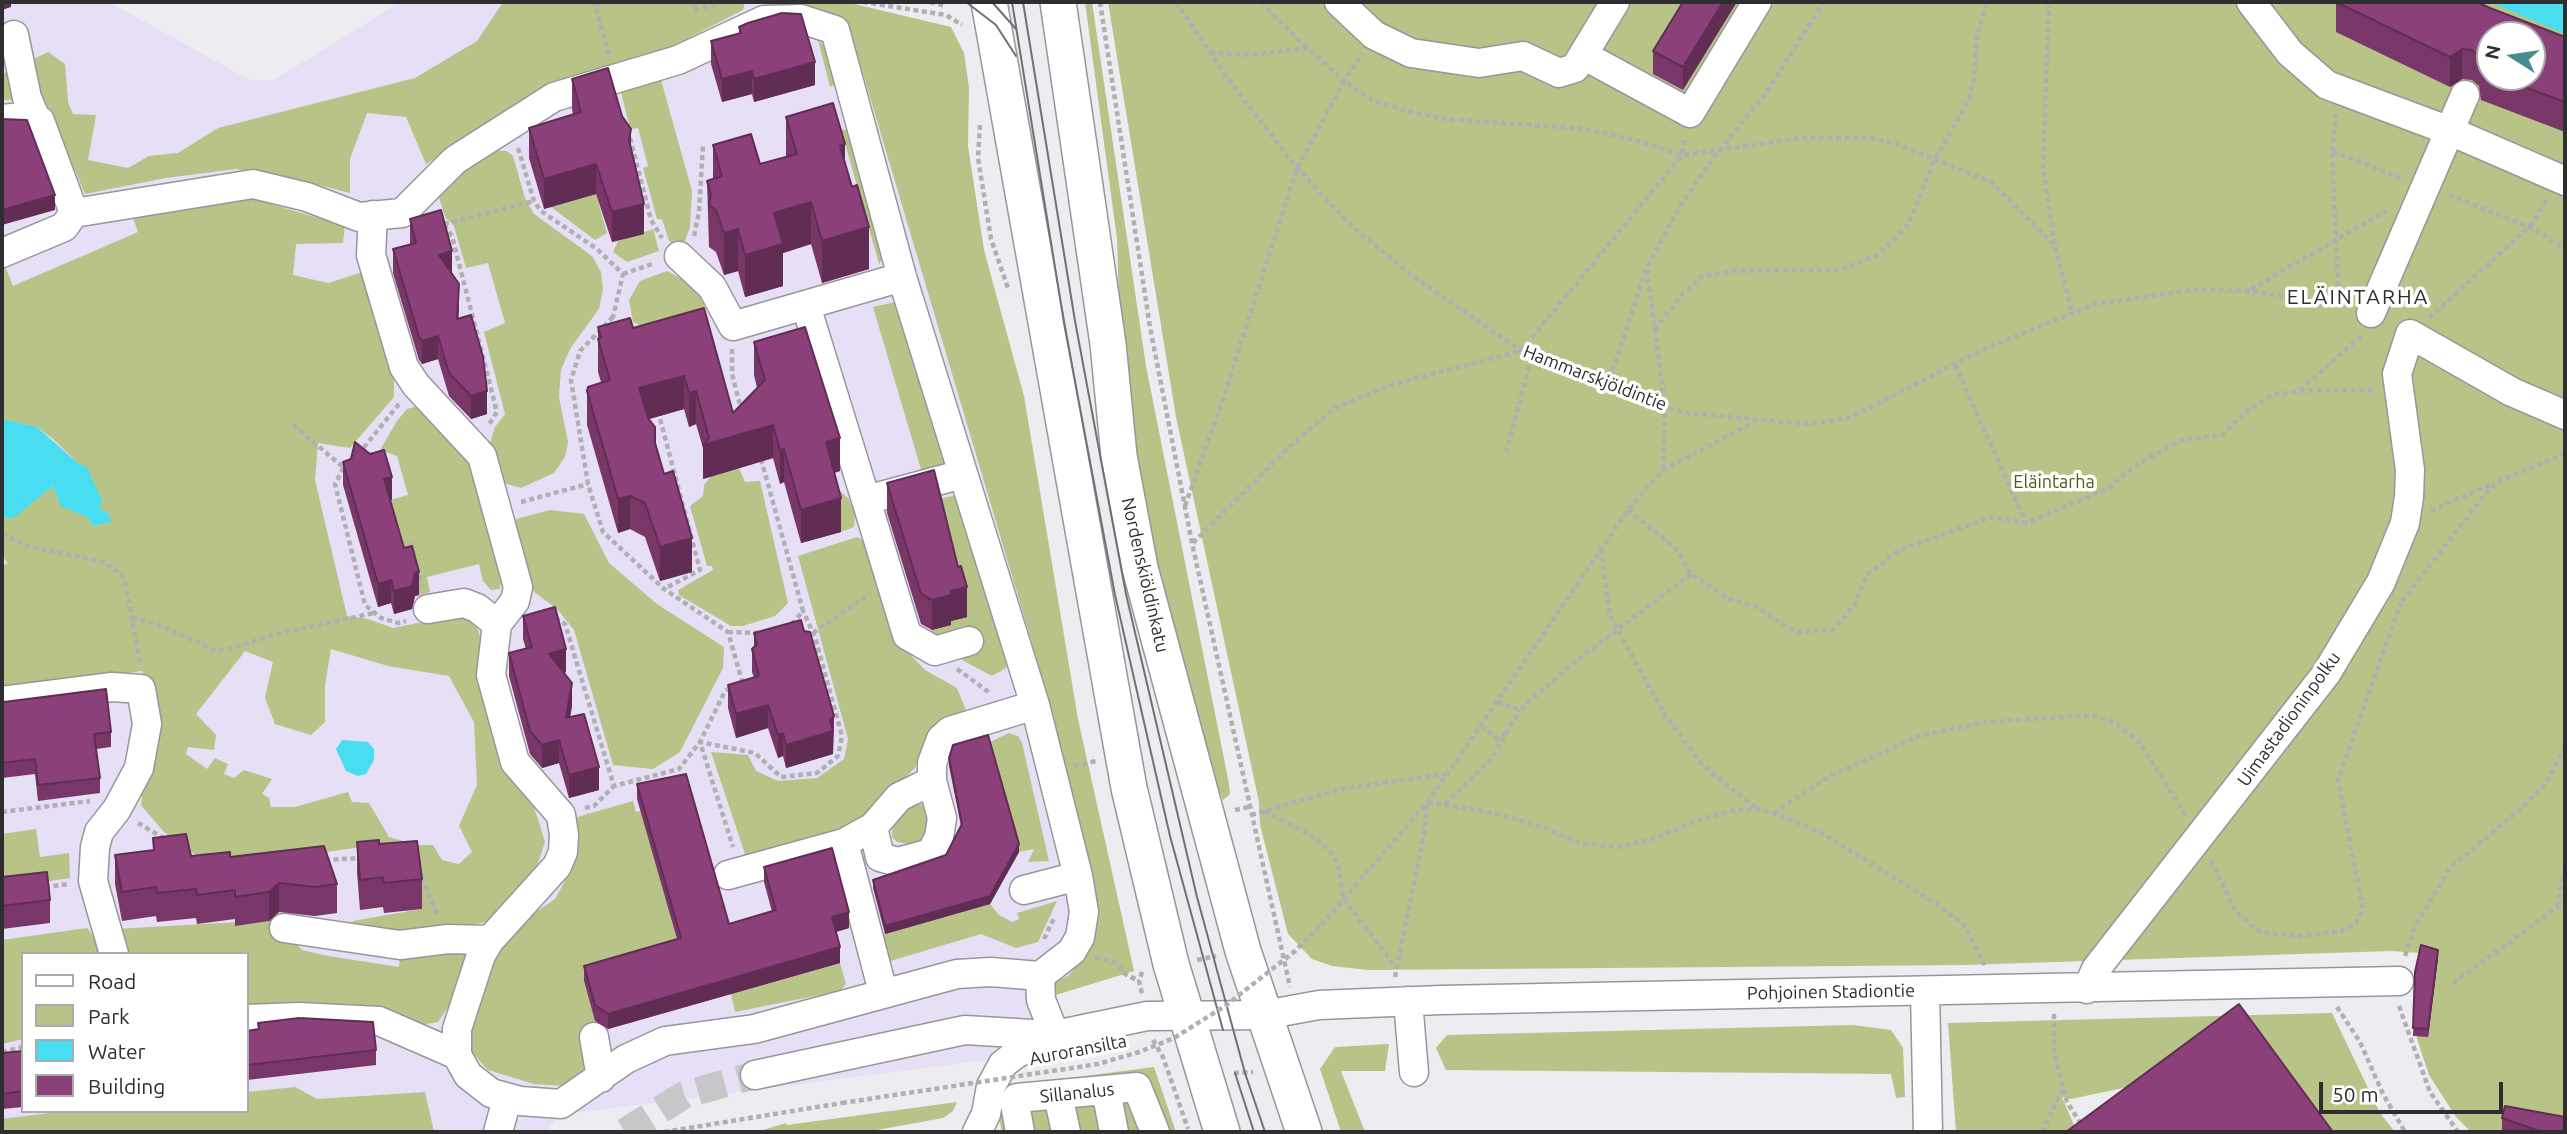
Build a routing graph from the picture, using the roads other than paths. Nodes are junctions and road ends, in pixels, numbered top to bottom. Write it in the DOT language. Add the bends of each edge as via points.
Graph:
graph roads {
  1 [pos="989,2"];
  2 [pos="1058,2"];
  3 [pos="1339,2"];
  4 [pos="1615,2"];
  5 [pos="1758,2"];
  6 [pos="2251,2"];
  7 [pos="14,35"];
  8 [pos="1583,55"];
  9 [pos="2465,94"];
  10 [pos="2,119"];
  11 [pos="37,121"];
  12 [pos="2451,131"];
  13 [pos="2565,181"];
  14 [pos="74,213"];
  15 [pos="373,215"];
  16 [pos="2,253"];
  17 [pos="674,257"];
  18 [pos="902,276"];
  19 [pos="806,306"];
  20 [pos="2371,313"];
  21 [pos="2565,415"];
  22 [pos="963,474"];
  23 [pos="866,500"];
  24 [pos="428,609"];
  25 [pos="497,624"];
  26 [pos="969,641"];
  27 [pos="2,701"];
  28 [pos="1027,708"];
  29 [pos="932,781"];
  30 [pos="873,827"];
  31 [pos="844,843"];
  32 [pos="734,873"];
  33 [pos="1068,879"];
  34 [pos="1024,890"];
  35 [pos="284,928"];
  36 [pos="490,940"];
  37 [pos="113,952"];
  38 [pos="1041,976"];
  39 [pos="2399,981"];
  40 [pos="2087,989"];
  41 [pos="1925,991"];
  42 [pos="883,992"];
  43 [pos="1401,1001"];
  44 [pos="1280,1013"];
  45 [pos="1185,1014"];
  46 [pos="248,1019"];
  47 [pos="1055,1035"];
  48 [pos="594,1037"];
  49 [pos="457,1055"];
  50 [pos="1414,1072"];
  51 [pos="755,1075"];
  52 [pos="601,1078"];
  53 [pos="1106,1090"];
  54 [pos="1058,1094"];
  55 [pos="507,1099"];
  56 [pos="498,1132"];
  57 [pos="977,1132"];
  58 [pos="1020,1132"];
  59 [pos="1066,1132"];
  60 [pos="1114,1132"];
  61 [pos="1153,1132"];
  62 [pos="1222,1132"];
  63 [pos="1304,1132"];
  64 [pos="1928,1132"];
  1 -- 45 [label="main road" via="1157,967"];
  2 -- 44 [label="main road, Nordenskiöldinkatu" via="1108,344 1119,456 1140,568 1244,951"];
  3 -- 8 [label="street" via="1374,35 1423,56 1479,62 1523,56 1559,73 1575,68"];
  4 -- 8 [label="street"];
  5 -- 8 [label="street" via="1690,113"];
  6 -- 12 [label="street" via="2290,54 2327,85"];
  7 -- 11 [label="street"];
  9 -- 12 [label="street"];
  10 -- 11 [label="street"];
  11 -- 14 [label="street"];
  12 -- 13 [label="street"];
  12 -- 20 [label="street"];
  14 -- 15 [label="street" via="253,184 307,197 359,217"];
  14 -- 16 [label="street" via="64,227"];
  15 -- 18 [label="street" via="402,212 455,160 554,97 678,60 764,20 801,19 835,30"];
  15 -- 25 [label="street" via="371,255 404,367 482,456 518,587 515,601"];
  17 -- 19 [label="street" via="712,287 733,326"];
  18 -- 19 [label="street"];
  18 -- 22 [label="street"];
  19 -- 23 [label="street"];
  21 -- 40 [label="street, Uimastadioninpolku" via="2512,392 2410,334 2398,374 2410,470 2405,523 2381,582 2326,674 2096,969"];
  22 -- 23 [label="street"];
  22 -- 28 [label="street"];
  23 -- 26 [label="street" via="907,635 935,651"];
  24 -- 25 [label="street" via="464,603"];
  25 -- 36 [label="street" via="491,675 515,762 561,815 563,852 557,866"];
  27 -- 37 [label="street" via="112,687 141,689 147,724 139,768 99,832 93,881"];
  28 -- 29 [label="street" via="950,731 934,750"];
  28 -- 33 [label="street"];
  29 -- 30 [label="street" via="900,797"];
  29 -- 30 [label="street" via="942,818 931,853 898,862 880,857"];
  30 -- 31 [label="street"];
  31 -- 32 [label="street"];
  31 -- 42 [label="street"];
  33 -- 34 [label="street"];
  33 -- 38 [label="street" via="1084,912 1080,937 1072,951"];
  35 -- 36 [label="street" via="400,945"];
  36 -- 49 [label="street" via="457,1029"];
  38 -- 42 [label="street" via="957,974"];
  38 -- 47 [label="street" via="1041,1000"];
  39 -- 40 [label="street, Pohjoinen Stadiontie"];
  40 -- 41 [label="street, Pohjoinen Stadiontie"];
  41 -- 43 [label="street, Pohjoinen Stadiontie"];
  41 -- 64 [label="street"];
  42 -- 52 [label="street" via="754,1029 665,1041 626,1059"];
  43 -- 44 [label="street, Pohjoinen Stadiontie" via="1319,1005"];
  43 -- 50 [label="street"];
  44 -- 45 [label="street, Pohjoinen Stadiontie"];
  44 -- 63 [label="main road, Nordenskiöldinkatu" via="1284,1070"];
  45 -- 47 [label="street, Pohjoinen Stadiontie" via="1147,1016"];
  45 -- 62 [label="main road" via="1186,1076"];
  46 -- 49 [label="street" via="379,1021"];
  47 -- 51 [label="street" via="965,1030"];
  47 -- 57 [label="street" via="1028,1046 1003,1064 990,1086 986,1114"];
  48 -- 52 [label="street"];
  49 -- 55 [label="street" via="479,1085"];
  52 -- 55 [label="street" via="561,1104"];
  53 -- 54 [label="street, Sillanalus"];
  53 -- 60 [label="street"];
  53 -- 61 [label="street, Sillanalus" via="1139,1087"];
  54 -- 58 [label="street, Sillanalus" via="1015,1100"];
  54 -- 59 [label="street"];
  55 -- 56 [label="street"];
}
